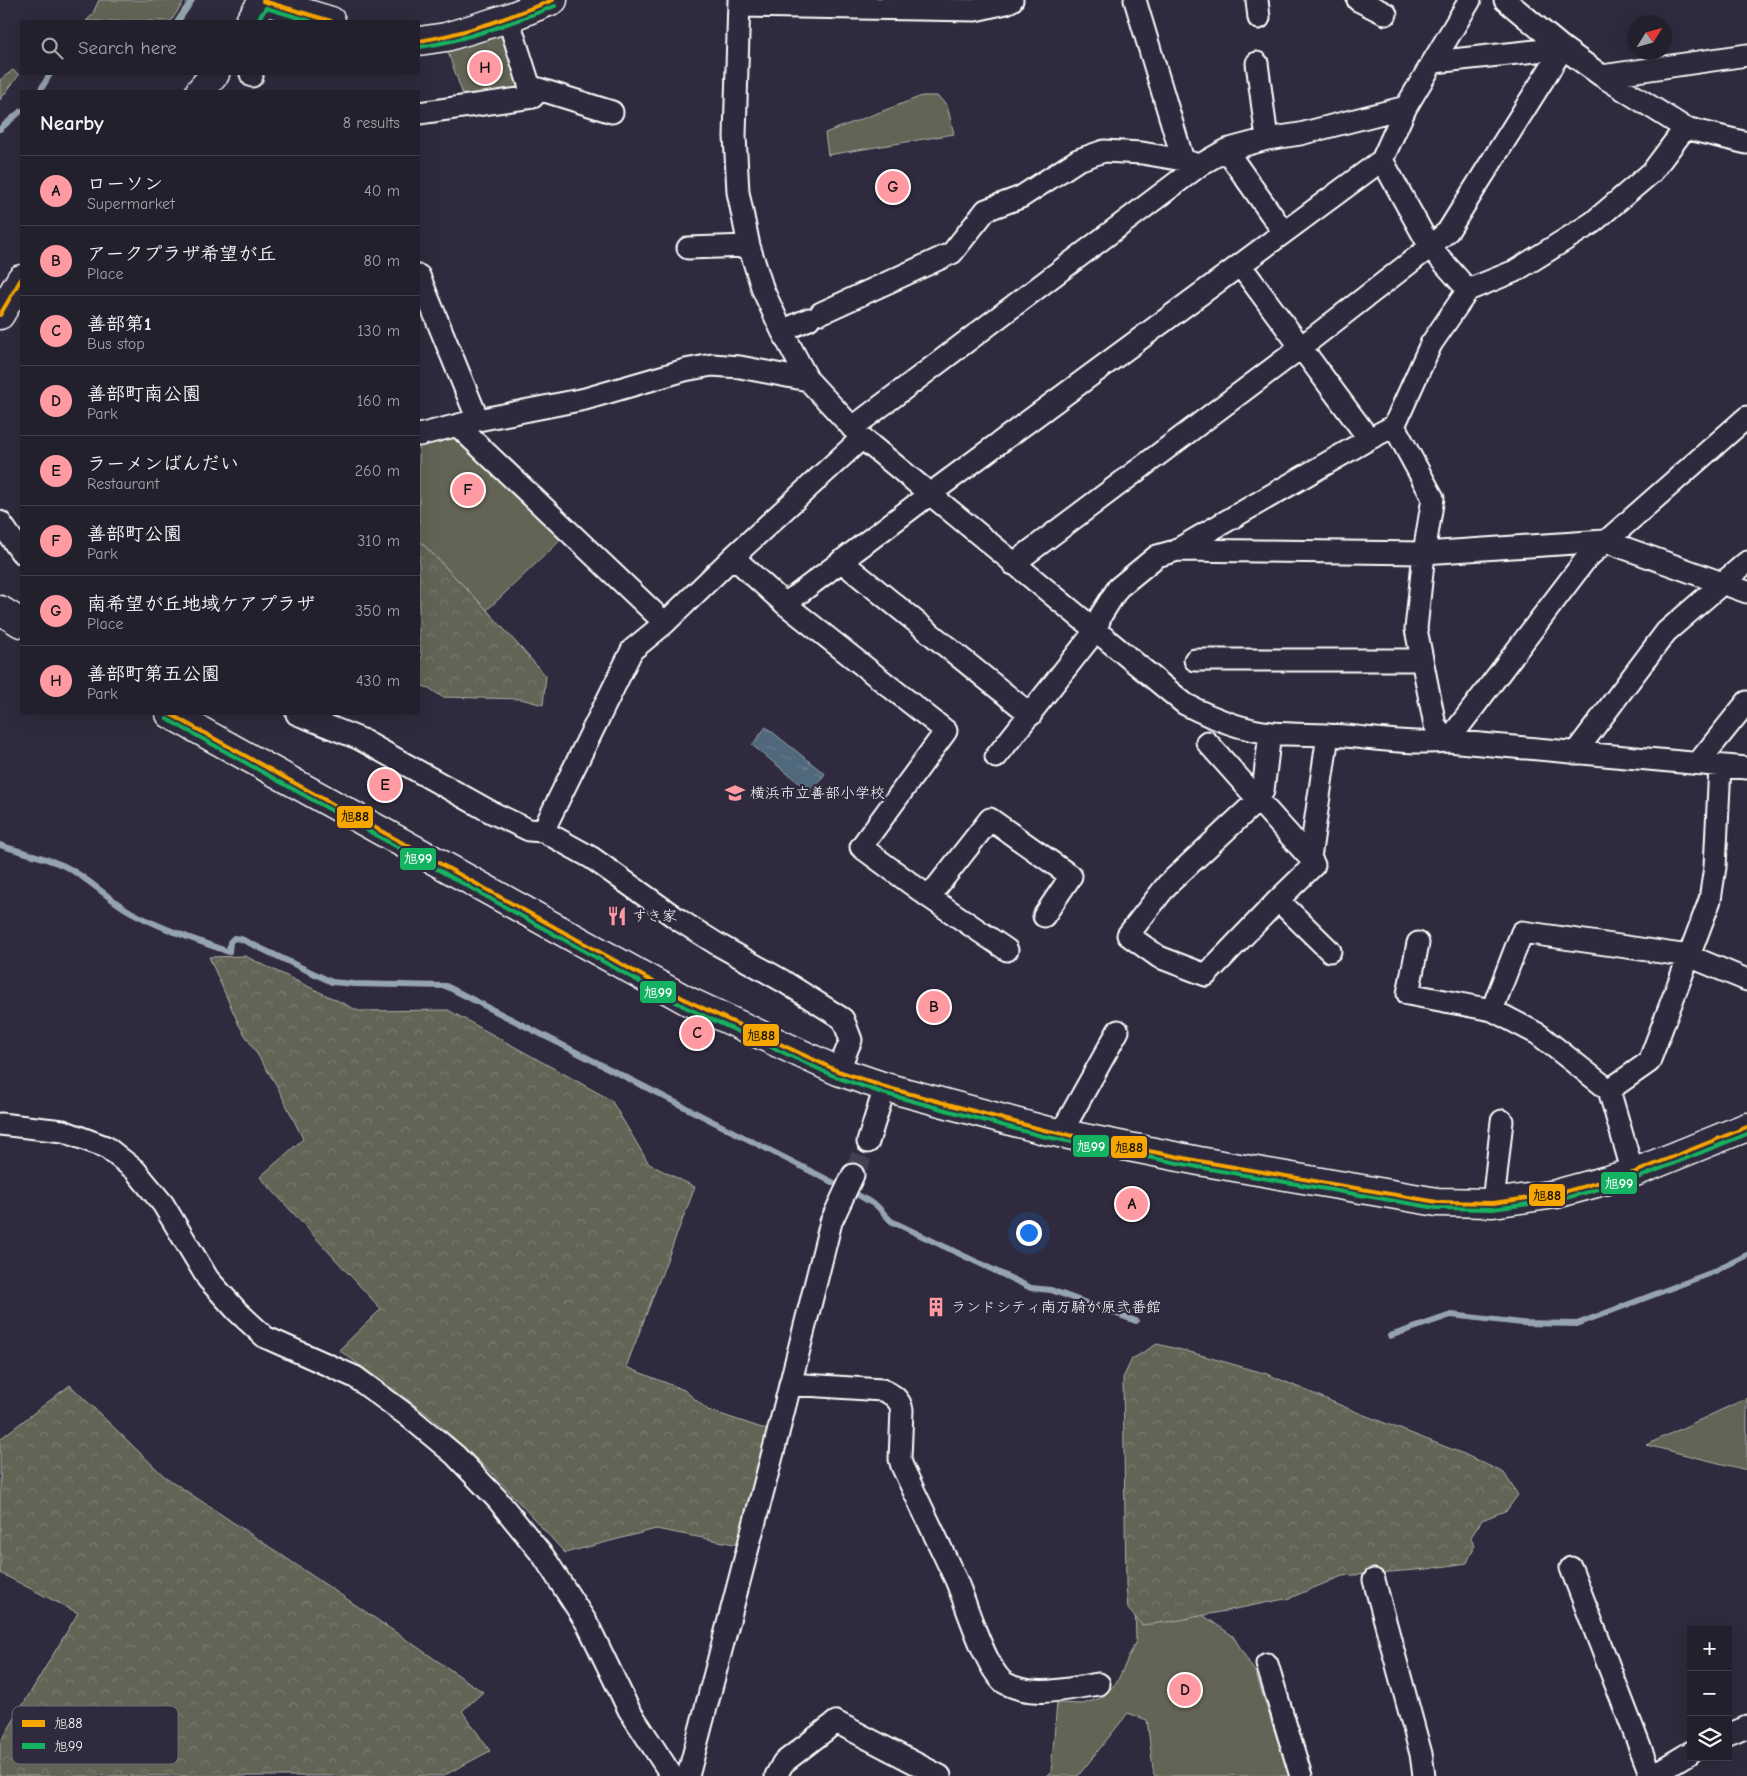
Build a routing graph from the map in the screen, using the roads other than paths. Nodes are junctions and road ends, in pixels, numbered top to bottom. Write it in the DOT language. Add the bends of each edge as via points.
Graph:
graph roads {
  1 [pos="262,0"];
  2 [pos="553,0"];
  3 [pos="1135,0"];
  4 [pos="1358,0"];
  5 [pos="1470,0"];
  6 [pos="1505,0"];
  7 [pos="1007,1"];
  8 [pos="739,3"];
  9 [pos="1386,14"];
  10 [pos="508,18"];
  11 [pos="251,20"];
  12 [pos="328,20"];
  13 [pos="420,41"];
  14 [pos="1562,48"];
  15 [pos="1747,56"];
  16 [pos="1434,62"];
  17 [pos="1257,63"];
  18 [pos="213,75"];
  19 [pos="1602,76"];
  20 [pos="529,86"];
  21 [pos="201,90"];
  22 [pos="1406,107"];
  23 [pos="612,112"];
  24 [pos="420,113"];
  25 [pos="1685,128"];
  26 [pos="1267,139"];
  27 [pos="1747,143"];
  28 [pos="1226,150"];
  29 [pos="1382,160"];
  30 [pos="1191,163"];
  31 [pos="1283,231"];
  32 [pos="749,246"];
  33 [pos="1430,247"];
  34 [pos="688,248"];
  35 [pos="1240,266"];
  36 [pos="420,278"];
  37 [pos="20,281"];
  38 [pos="1468,290"];
  39 [pos="0,316"];
  40 [pos="782,331"];
  41 [pos="1300,348"];
  42 [pos="808,380"];
  43 [pos="1747,417"];
  44 [pos="478,420"];
  45 [pos="458,426"];
  46 [pos="1394,426"];
  47 [pos="857,433"];
  48 [pos="420,435"];
  49 [pos="1369,439"];
  50 [pos="930,494"];
  51 [pos="0,522"];
  52 [pos="1605,541"];
  53 [pos="19,545"];
  54 [pos="1178,550"];
  55 [pos="1424,553"];
  56 [pos="733,557"];
  57 [pos="841,561"];
  58 [pos="1747,562"];
  59 [pos="1013,564"];
  60 [pos="1723,583"];
  61 [pos="1747,592"];
  62 [pos="786,604"];
  63 [pos="0,610"];
  64 [pos="20,622"];
  65 [pos="665,623"];
  66 [pos="1096,630"];
  67 [pos="1195,660"];
  68 [pos="1422,660"];
  69 [pos="1747,702"];
  70 [pos="172,715"];
  71 [pos="299,715"];
  72 [pos="1031,715"];
  73 [pos="1270,733"];
  74 [pos="1328,735"];
  75 [pos="1448,741"];
  76 [pos="1207,742"];
  77 [pos="1575,753"];
  78 [pos="996,757"];
  79 [pos="1698,763"];
  80 [pos="1720,766"];
  81 [pos="1747,768"];
  82 [pos="1258,800"];
  83 [pos="543,831"];
  84 [pos="1310,858"];
  85 [pos="929,897"];
  86 [pos="1278,900"];
  87 [pos="1044,916"];
  88 [pos="1418,943"];
  89 [pos="1007,950"];
  90 [pos="1330,951"];
  91 [pos="1689,956"];
  92 [pos="1747,980"];
  93 [pos="1492,1010"];
  94 [pos="1118,1031"];
  95 [pos="838,1071"];
  96 [pos="885,1088"];
  97 [pos="1609,1090"];
  98 [pos="1502,1121"];
  99 [pos="0,1124"];
  100 [pos="1747,1127"];
  101 [pos="1061,1133"];
  102 [pos="868,1142"];
  103 [pos="1633,1172"];
  104 [pos="852,1175"];
  105 [pos="1493,1202"];
  106 [pos="790,1384"];
  107 [pos="1571,1568"];
  108 [pos="1374,1580"];
  109 [pos="1267,1664"];
  110 [pos="1099,1684"];
  111 [pos="1747,1727"];
  112 [pos="1732,1733"];
  113 [pos="1687,1754"];
  114 [pos="780,1775"];
  115 [pos="672,1776"];
  116 [pos="688,1776"];
  117 [pos="940,1776"];
  118 [pos="1302,1776"];
  119 [pos="1424,1776"];
  120 [pos="1651,1776"];
  1 -- 11 [label="street"];
  1 -- 12 [label="street"];
  2 -- 10 [label="street"];
  3 -- 30 [label="street"];
  4 -- 9 [label="street"];
  5 -- 16 [label="street"];
  6 -- 14 [label="street"];
  7 -- 8 [label="street" via="975,10"];
  8 -- 32 [label="street" via="735,136 738,192"];
  10 -- 13 [label="street" via="446,37"];
  10 -- 20 [label="street"];
  14 -- 16 [label="street"];
  14 -- 19 [label="street"];
  14 -- 33 [label="street" via="1448,231"];
  15 -- 19 [label="street"];
  16 -- 22 [label="street"];
  17 -- 26 [label="street"];
  18 -- 21 [label="street"];
  19 -- 25 [label="street"];
  20 -- 23 [label="street"];
  20 -- 24 [label="street" via="533,97"];
  22 -- 26 [label="street" via="1300,134"];
  22 -- 29 [label="street"];
  25 -- 27 [label="street"];
  25 -- 38 [label="street" via="1652,172 1592,223 1515,271"];
  26 -- 28 [label="street"];
  28 -- 30 [label="street"];
  28 -- 31 [label="street"];
  29 -- 31 [label="street"];
  29 -- 33 [label="street"];
  30 -- 40 [label="street" via="1142,153 1104,151 1078,160 1021,196 986,210 952,253"];
  30 -- 47 [label="street"];
  31 -- 35 [label="street"];
  32 -- 34 [label="street"];
  32 -- 40 [label="street"];
  33 -- 38 [label="street"];
  33 -- 41 [label="street"];
  35 -- 41 [label="street"];
  35 -- 50 [label="street"];
  36 -- 44 [label="street"];
  37 -- 39 [label="street"];
  38 -- 46 [label="street" via="1431,344"];
  40 -- 42 [label="street"];
  41 -- 49 [label="street"];
  41 -- 59 [label="street"];
  42 -- 44 [label="street" via="712,365 585,399"];
  42 -- 47 [label="street"];
  43 -- 52 [label="street"];
  44 -- 45 [label="street"];
  45 -- 48 [label="street"];
  45 -- 65 [label="street"];
  46 -- 49 [label="street"];
  46 -- 55 [label="street" via="1434,498"];
  47 -- 50 [label="street"];
  47 -- 56 [label="street"];
  49 -- 54 [label="street"];
  50 -- 57 [label="street"];
  50 -- 59 [label="street"];
  51 -- 53 [label="street"];
  52 -- 55 [label="street"];
  52 -- 60 [label="street"];
  52 -- 75 [label="street" via="1586,559"];
  54 -- 55 [label="street"];
  54 -- 66 [label="street" via="1158,556 1118,588 1101,615"];
  55 -- 68 [label="street" via="1416,629"];
  56 -- 62 [label="street"];
  56 -- 65 [label="street"];
  57 -- 62 [label="street"];
  57 -- 72 [label="street"];
  58 -- 60 [label="street"];
  59 -- 66 [label="street"];
  60 -- 61 [label="street"];
  60 -- 77 [label="street" via="1666,632"];
  62 -- 85 [label="street" via="946,731 862,847"];
  63 -- 64 [label="street"];
  65 -- 83 [label="street" via="632,650"];
  66 -- 72 [label="street"];
  66 -- 73 [label="street" via="1173,688 1185,704 1240,727"];
  67 -- 68 [label="street"];
  68 -- 75 [label="street" via="1436,725"];
  69 -- 79 [label="street"];
  70 -- 95 [label="street" via="688,1001"];
  71 -- 83 [label="street" via="360,740 490,812 529,830"];
  72 -- 78 [label="street"];
  73 -- 74 [label="street"];
  73 -- 82 [label="street" via="1263,791"];
  74 -- 75 [label="street"];
  74 -- 84 [label="street"];
  75 -- 77 [label="street"];
  76 -- 82 [label="street"];
  77 -- 79 [label="street"];
  79 -- 80 [label="street"];
  80 -- 81 [label="street"];
  80 -- 91 [label="street" via="1710,900"];
  82 -- 84 [label="street"];
  82 -- 86 [label="street" via="1167,885 1128,935 1159,957 1206,975"];
  83 -- 95 [label="street" via="592,858 679,920 843,1019 851,1040"];
  84 -- 86 [label="street" via="1314,865"];
  85 -- 87 [label="street" via="990,819 1071,876"];
  85 -- 89 [label="street"];
  86 -- 90 [label="street"];
  88 -- 93 [label="street" via="1408,994"];
  91 -- 92 [label="street"];
  91 -- 93 [label="street" via="1522,932"];
  91 -- 97 [label="street" via="1649,1062"];
  93 -- 97 [label="street" via="1538,1034"];
  94 -- 101 [label="street"];
  95 -- 96 [label="street"];
  96 -- 101 [label="street"];
  96 -- 102 [label="street"];
  97 -- 103 [label="street"];
  98 -- 105 [label="street"];
  99 -- 115 [label="street" via="63,1131 106,1147 135,1170 163,1204 208,1278 265,1337 355,1378 408,1416 455,1456 497,1499 544,1557 588,1625 629,1710"];
  100 -- 103 [label="street"];
  101 -- 105 [label="street" via="1418,1199"];
  103 -- 105 [label="street" via="1556,1194"];
  104 -- 106 [label="street" via="831,1222"];
  106 -- 110 [label="street" via="882,1390 901,1403 902,1466 996,1675 1005,1683 1039,1692"];
  106 -- 116 [label="street"];
  107 -- 120 [label="street"];
  108 -- 119 [label="street" via="1421,1754"];
  109 -- 118 [label="street"];
  111 -- 112 [label="street"];
  113 -- 120 [label="street"];
  114 -- 117 [label="street" via="783,1763 836,1722"];
}
